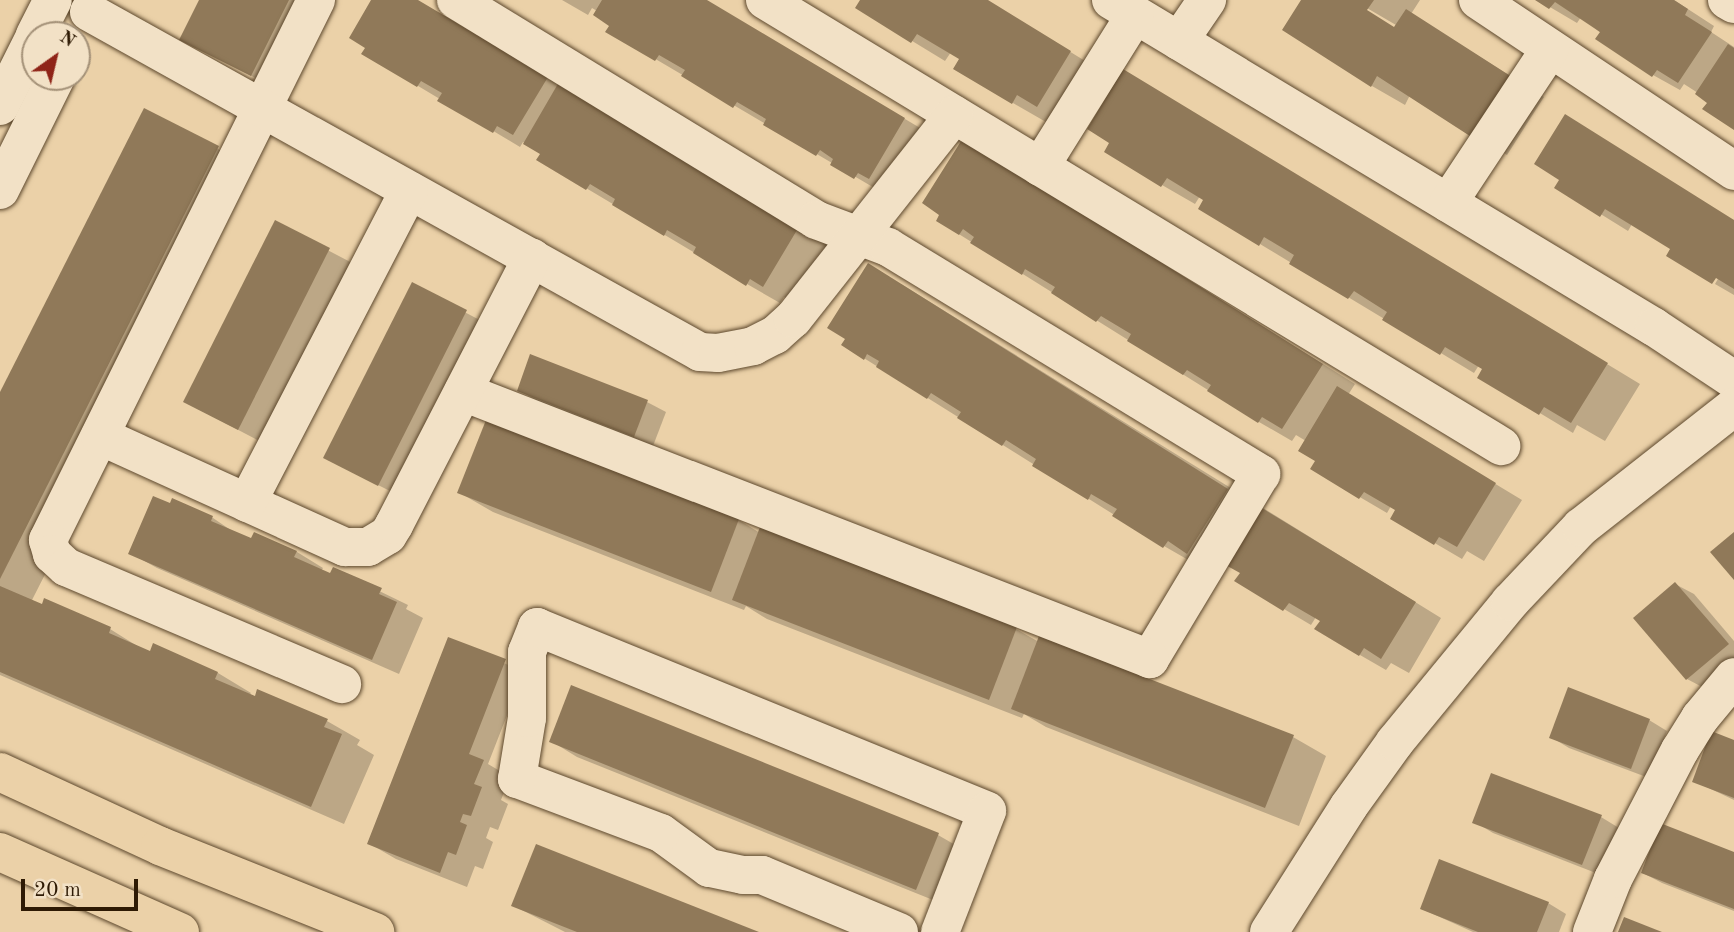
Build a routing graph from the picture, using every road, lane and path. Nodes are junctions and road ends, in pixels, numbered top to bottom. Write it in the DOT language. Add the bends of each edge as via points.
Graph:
graph roads {
  1 [pos="53,0"];
  2 [pos="316,0"];
  3 [pos="456,0"];
  4 [pos="765,0"];
  5 [pos="1208,0"];
  6 [pos="1478,0"];
  7 [pos="1727,0"];
  8 [pos="1734,4"];
  9 [pos="1123,7"];
  10 [pos="87,16"];
  11 [pos="42,21"];
  12 [pos="1179,41"];
  13 [pos="1550,48"];
  14 [pos="21,63"];
  15 [pos="50,91"];
  16 [pos="0,106"];
  17 [pos="263,109"];
  18 [pos="954,115"];
  19 [pos="1040,167"];
  20 [pos="1734,171"];
  21 [pos="0,190"];
  22 [pos="409,190"];
  23 [pos="1448,203"];
  24 [pos="858,236"];
  25 [pos="532,258"];
  26 [pos="1734,380"];
  27 [pos="463,392"];
  28 [pos="1734,407"];
  29 [pos="100,436"];
  30 [pos="1501,446"];
  31 [pos="247,503"];
  32 [pos="1734,677"];
  33 [pos="342,684"];
  34 [pos="0,772"];
  35 [pos="0,852"];
  36 [pos="180,932"];
  37 [pos="375,932"];
  38 [pos="899,932"];
  39 [pos="940,932"];
  40 [pos="1269,932"];
  41 [pos="1592,932"];
  1 -- 11 [label="street"];
  2 -- 17 [label="street"];
  3 -- 24 [label="street" via="816,220"];
  4 -- 18 [label="street"];
  5 -- 12 [label="street"];
  6 -- 13 [label="street"];
  7 -- 8 [label="street"];
  9 -- 12 [label="street"];
  9 -- 19 [label="street"];
  10 -- 17 [label="street"];
  12 -- 23 [label="street"];
  13 -- 20 [label="street"];
  13 -- 23 [label="street"];
  14 -- 16 [label="street"];
  15 -- 21 [label="street"];
  17 -- 22 [label="street"];
  17 -- 29 [label="street"];
  18 -- 19 [label="street"];
  18 -- 24 [label="street"];
  19 -- 30 [label="street"];
  22 -- 25 [label="street"];
  22 -- 31 [label="street"];
  23 -- 26 [label="street"];
  24 -- 25 [label="street" via="793,319 775,335 753,346 718,353 700,352"];
  24 -- 27 [label="street" via="888,247 1261,474 1150,659"];
  25 -- 27 [label="street"];
  27 -- 31 [label="street" via="394,525 379,542 357,549 345,547"];
  28 -- 40 [label="street" via="1581,527 1510,602 1395,742"];
  29 -- 31 [label="street"];
  29 -- 33 [label="street" via="48,540 58,562"];
  32 -- 41 [label="street" via="1679,750"];
  34 -- 37 [label="main road" via="160,845"];
  35 -- 36 [label="main road"];
  38 -- 39 [label="street" via="762,875 709,868 661,833 517,779 527,718 527,652 537,627 987,811"];
}
